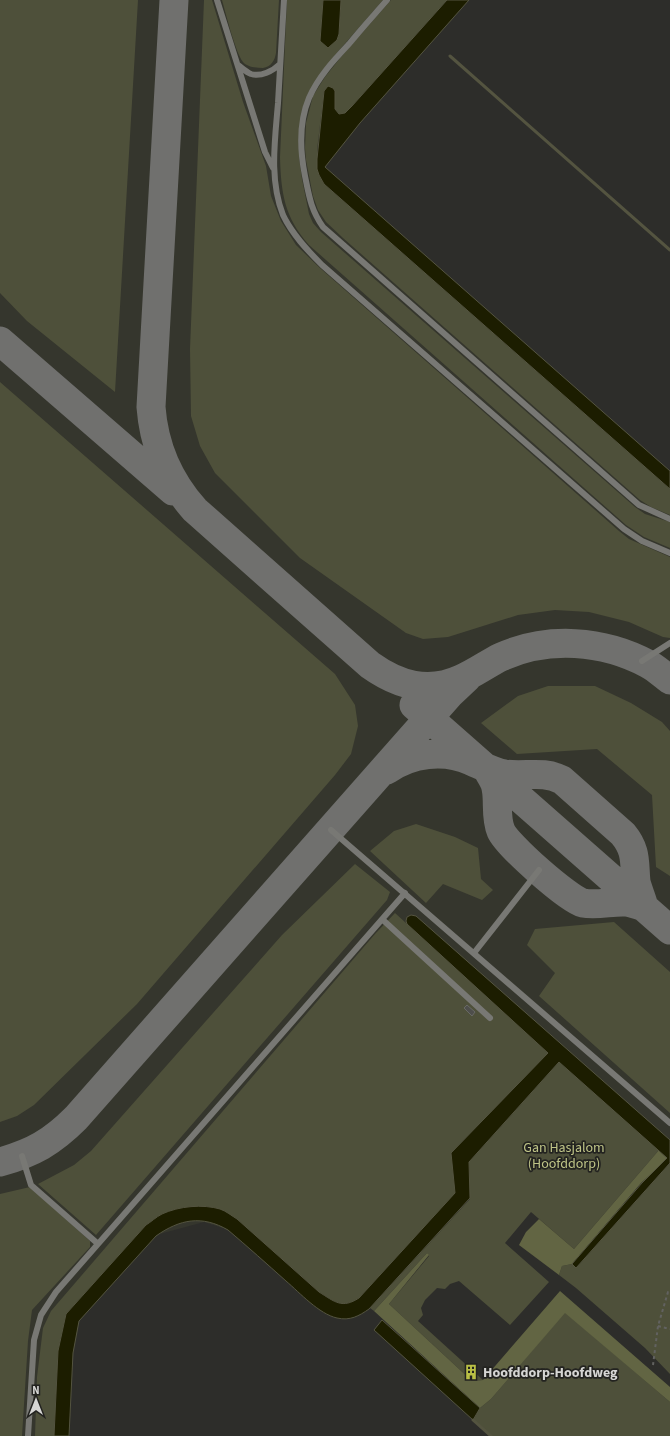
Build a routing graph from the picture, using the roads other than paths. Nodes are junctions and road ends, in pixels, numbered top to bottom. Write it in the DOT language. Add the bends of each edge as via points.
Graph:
graph roads {
  1 [pos="217,0"];
  2 [pos="284,0"];
  3 [pos="387,0"];
  4 [pos="237,64"];
  5 [pos="280,64"];
  6 [pos="274,169"];
  7 [pos="670,520"];
  8 [pos="670,553"];
  9 [pos="670,644"];
  10 [pos="642,661"];
  11 [pos="331,830"];
  12 [pos="539,870"];
  13 [pos="405,893"];
  14 [pos="383,920"];
  15 [pos="474,953"];
  16 [pos="490,1018"];
  17 [pos="670,1123"];
  18 [pos="22,1156"];
  19 [pos="97,1243"];
  20 [pos="28,1436"];
  1 -- 4 [label="lane"];
  2 -- 5 [label="lane"];
  3 -- 7 [label="lane" via="334,60 309,98 304,117 302,148 310,203 315,216 323,227 639,505"];
  4 -- 5 [label="lane" via="251,74 263,74 274,70"];
  4 -- 6 [label="lane" via="265,152"];
  5 -- 6 [label="lane"];
  6 -- 8 [label="lane" via="283,214 304,247 322,265 624,529 642,541"];
  9 -- 10 [label="lane"];
  11 -- 13 [label="lane"];
  12 -- 15 [label="lane"];
  13 -- 14 [label="lane"];
  13 -- 15 [label="lane"];
  14 -- 16 [label="lane"];
  14 -- 19 [label="lane"];
  15 -- 17 [label="lane"];
  18 -- 19 [label="lane" via="31,1185"];
  19 -- 20 [label="lane" via="56,1292 41,1315 34,1340"];
}
